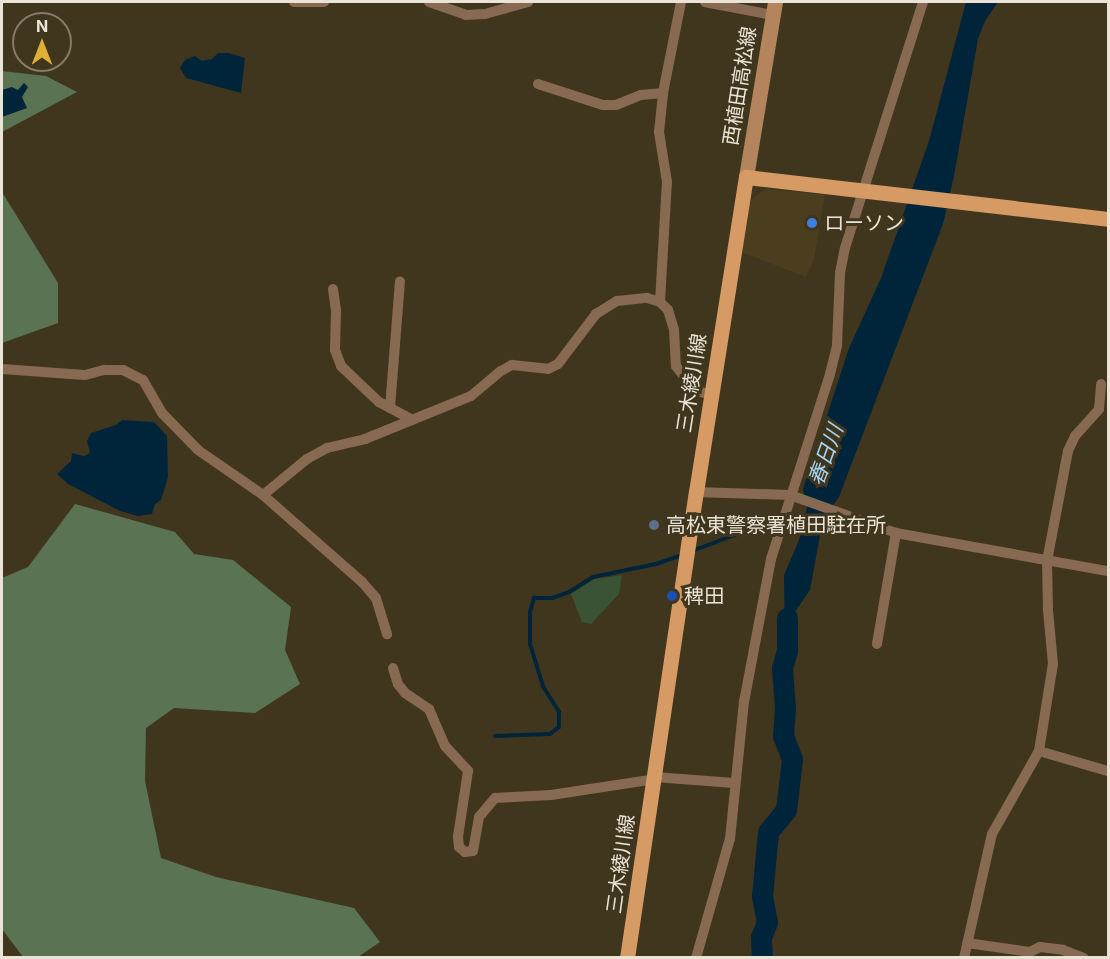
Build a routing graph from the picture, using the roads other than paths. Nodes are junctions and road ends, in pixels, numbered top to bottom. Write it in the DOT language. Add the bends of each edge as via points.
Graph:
graph roads {
  1 [pos="294,2"];
  2 [pos="324,2"];
  3 [pos="429,2"];
  4 [pos="528,2"];
  5 [pos="681,2"];
  6 [pos="705,2"];
  7 [pos="923,2"];
  8 [pos="773,8"];
  9 [pos="538,84"];
  10 [pos="663,93"];
  11 [pos="746,177"];
  12 [pos="863,191"];
  13 [pos="1108,219"];
  14 [pos="400,281"];
  15 [pos="333,289"];
  16 [pos="660,302"];
  17 [pos="2,372"];
  18 [pos="1101,384"];
  19 [pos="711,395"];
  20 [pos="390,408"];
  21 [pos="414,420"];
  22 [pos="696,492"];
  23 [pos="263,495"];
  24 [pos="793,496"];
  25 [pos="896,533"];
  26 [pos="1047,561"];
  27 [pos="1108,571"];
  28 [pos="387,634"];
  29 [pos="877,644"];
  30 [pos="393,668"];
  31 [pos="1039,752"];
  32 [pos="1108,771"];
  33 [pos="655,778"];
  34 [pos="734,783"];
  35 [pos="967,943"];
  36 [pos="627,957"];
  37 [pos="696,957"];
  38 [pos="964,957"];
  39 [pos="1084,957"];
  1 -- 2 [label="street"];
  3 -- 4 [label="street" via="466,15"];
  5 -- 10 [label="street"];
  6 -- 8 [label="street"];
  7 -- 12 [label="street"];
  8 -- 11 [label="main road, 西植田高松線"];
  9 -- 10 [label="street" via="603,105"];
  10 -- 16 [label="street" via="659,132 667,182"];
  11 -- 12 [label="main road"];
  11 -- 19 [label="main road, 三木綾川線"];
  12 -- 13 [label="main road"];
  12 -- 24 [label="street" via="840,273 839,325 830,374"];
  14 -- 20 [label="street"];
  15 -- 20 [label="street" via="335,350 341,366"];
  16 -- 19 [label="street" via="668,310 674,330 676,366 694,390"];
  16 -- 21 [label="street" via="647,298 617,301 596,314 558,364 548,369 512,366 471,396"];
  17 -- 23 [label="street" via="85,375 123,370 143,380 163,414 198,450"];
  18 -- 26 [label="street" via="1099,409 1075,436 1068,451"];
  19 -- 22 [label="main road, 三木綾川線"];
  20 -- 21 [label="street"];
  21 -- 23 [label="street" via="365,439 327,448"];
  22 -- 24 [label="street"];
  22 -- 33 [label="main road, 三木綾川線"];
  23 -- 28 [label="street" via="369,590 376,598"];
  24 -- 25 [label="street"];
  24 -- 34 [label="street" via="771,560 757,628"];
  25 -- 26 [label="street"];
  25 -- 29 [label="street"];
  26 -- 27 [label="street"];
  26 -- 31 [label="street" via="1053,664"];
  30 -- 33 [label="street" via="398,684 429,709 438,735 468,771 458,836 459,848 465,852 473,851 479,817 495,798 551,795"];
  31 -- 32 [label="street"];
  31 -- 35 [label="street" via="992,834"];
  33 -- 34 [label="street"];
  33 -- 36 [label="main road, 三木綾川線"];
  34 -- 37 [label="street" via="730,839"];
  35 -- 38 [label="street"];
  35 -- 39 [label="street" via="1030,952 1040,947"];
}
